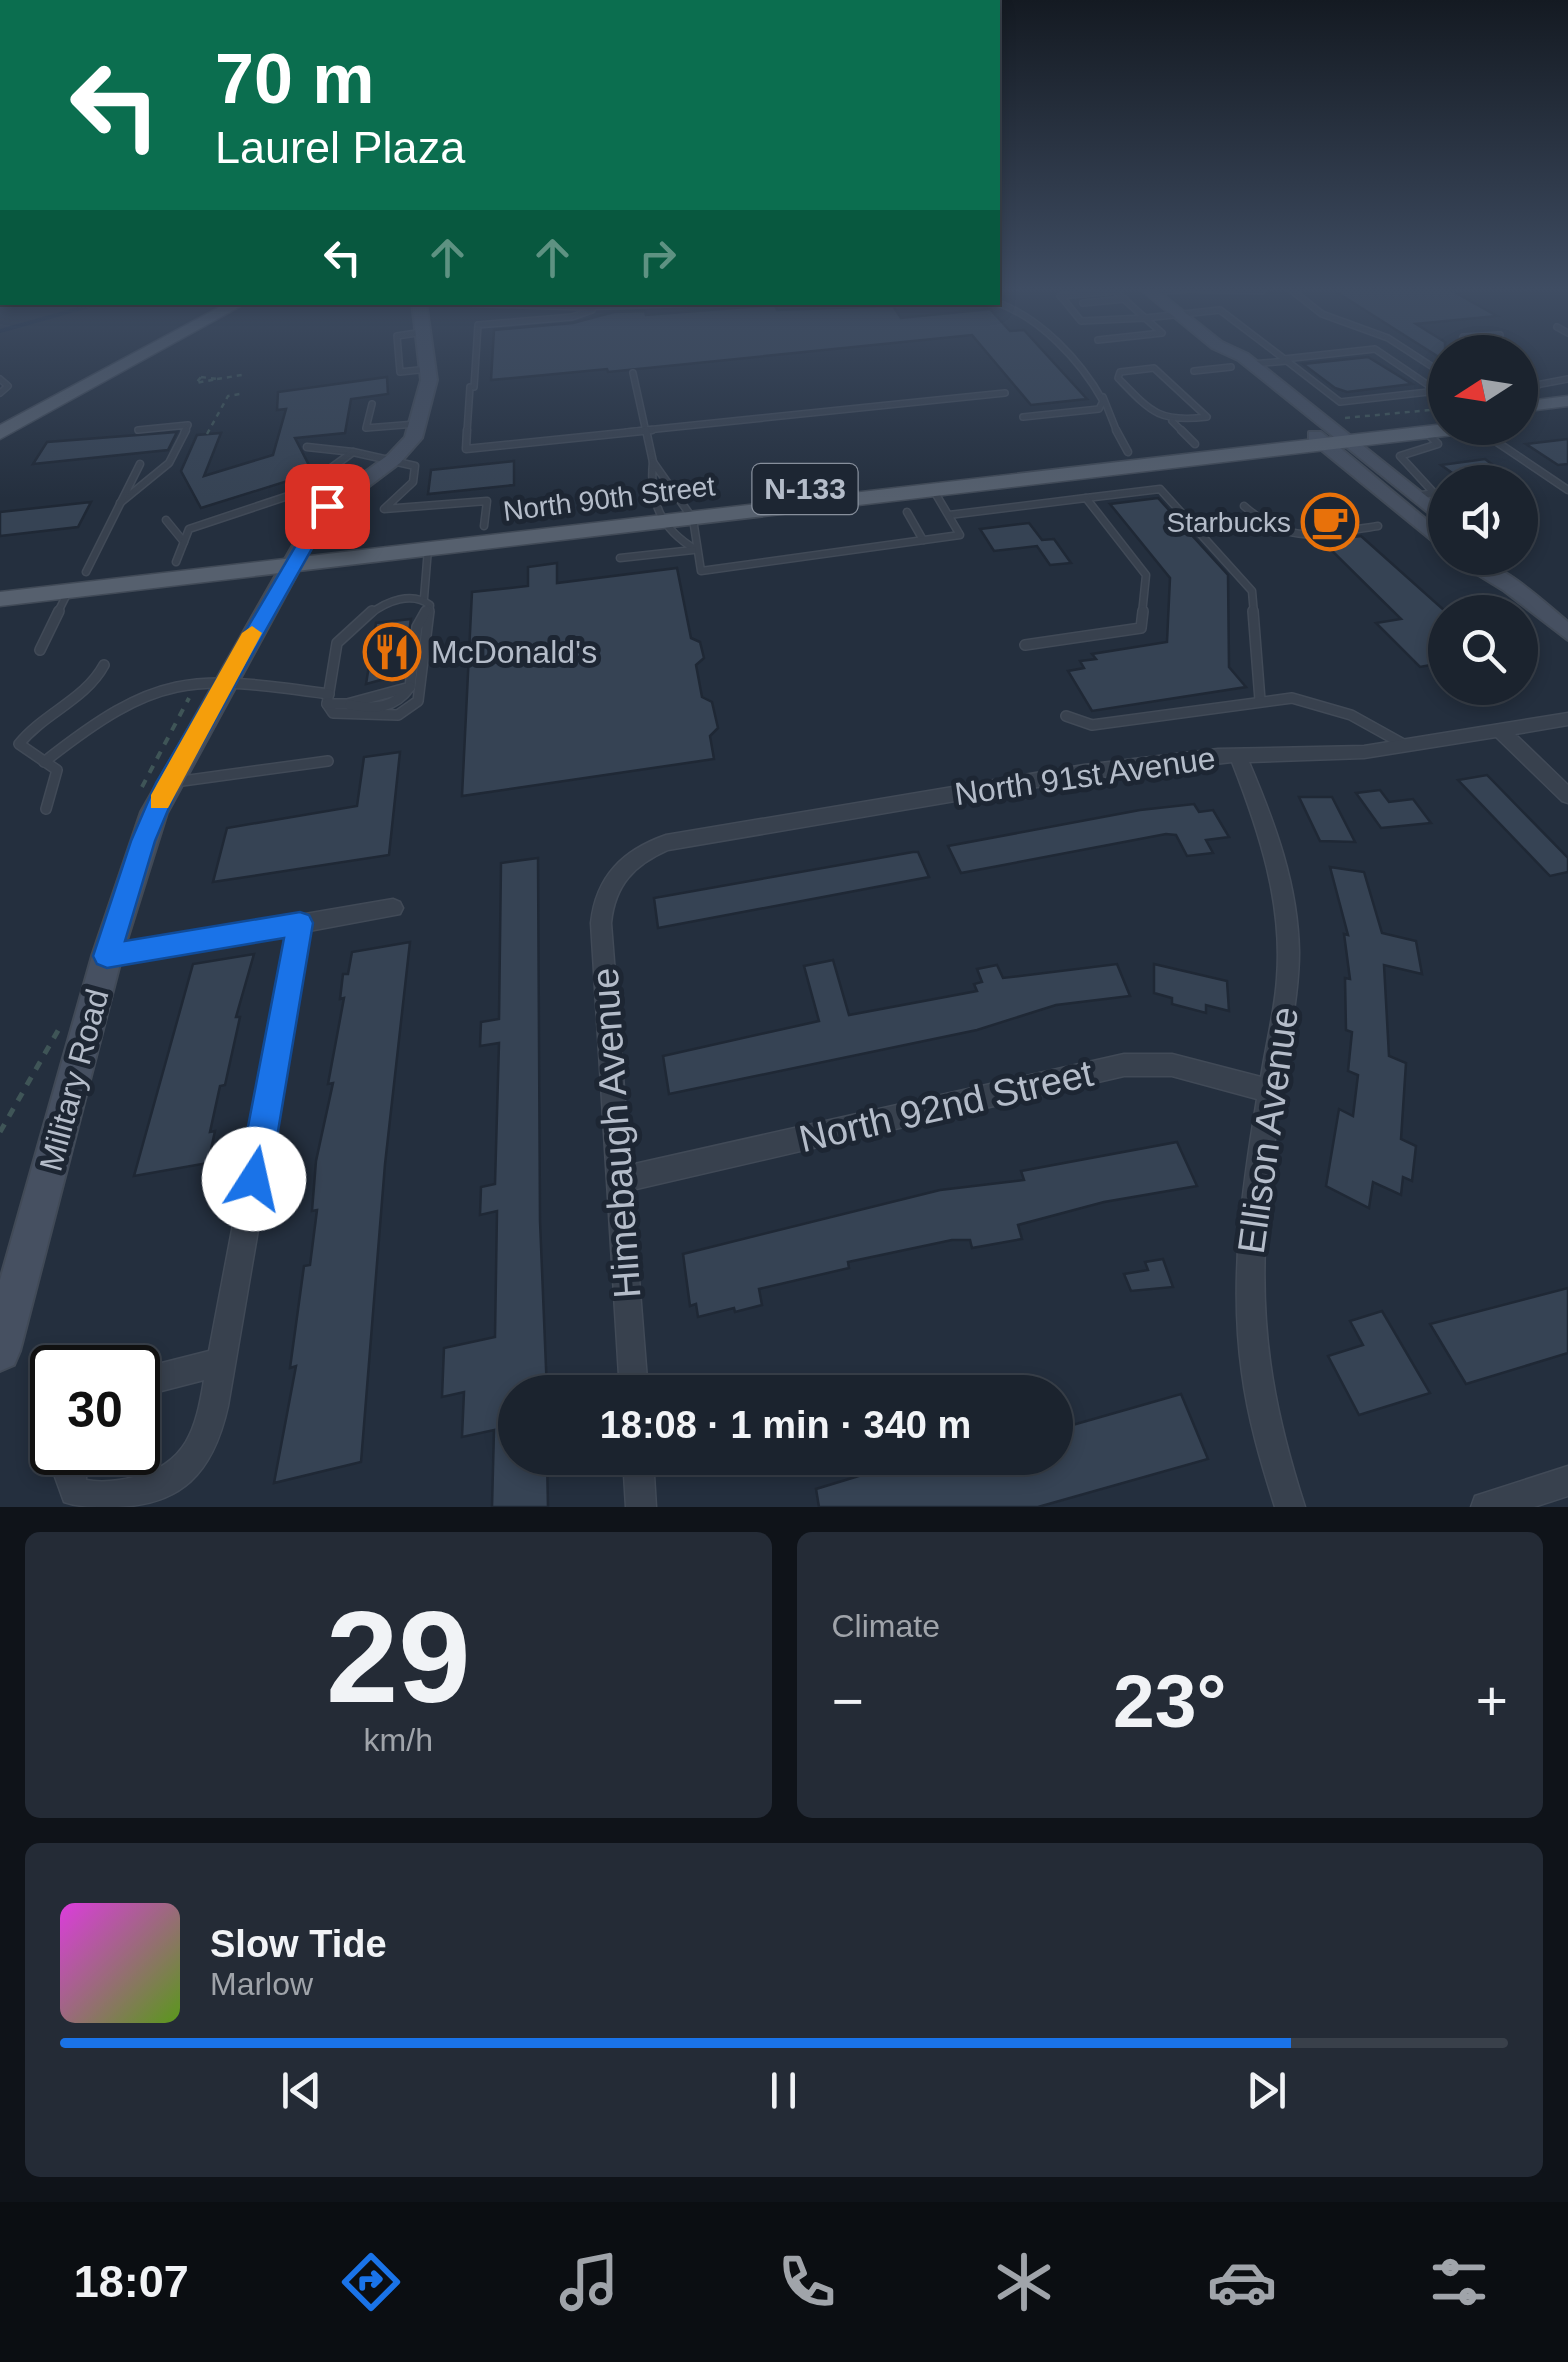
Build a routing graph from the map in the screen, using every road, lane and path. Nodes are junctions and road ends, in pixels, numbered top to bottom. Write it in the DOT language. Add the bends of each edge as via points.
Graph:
graph roads {
  1 [pos="114,358"];
  2 [pos="137,358"];
  3 [pos="399,358"];
  4 [pos="427,358"];
  5 [pos="475,358"];
  6 [pos="1065,358"];
  7 [pos="1226,358"];
  8 [pos="1242,358"];
  9 [pos="1300,358"];
  10 [pos="1389,358"];
  11 [pos="1286,360"];
  12 [pos="1252,364"];
  13 [pos="1232,367"];
  14 [pos="428,368"];
  15 [pos="1194,371"];
  16 [pos="634,372"];
  17 [pos="242,375"];
  18 [pos="217,379"];
  19 [pos="1568,379"];
  20 [pos="0,380"];
  21 [pos="1428,384"];
  22 [pos="1538,385"];
  23 [pos="0,393"];
  24 [pos="1005,393"];
  25 [pos="240,394"];
  26 [pos="1100,394"];
  27 [pos="1428,394"];
  28 [pos="1568,401"];
  29 [pos="372,404"];
  30 [pos="1538,404"];
  31 [pos="1428,410"];
  32 [pos="1568,415"];
  33 [pos="1024,417"];
  34 [pos="1428,418"];
  35 [pos="0,419"];
  36 [pos="1538,419"];
  37 [pos="1172,420"];
  38 [pos="419,424"];
  39 [pos="138,430"];
  40 [pos="646,430"];
  41 [pos="1330,432"];
  42 [pos="1426,432"];
  43 [pos="0,433"];
  44 [pos="207,434"];
  45 [pos="1195,444"];
  46 [pos="1501,445"];
  47 [pos="307,447"];
  48 [pos="353,452"];
  49 [pos="1128,452"];
  50 [pos="394,459"];
  51 [pos="652,462"];
  52 [pos="140,464"];
  53 [pos="1023,464"];
  54 [pos="1568,490"];
  55 [pos="934,491"];
  56 [pos="1416,496"];
  57 [pos="1086,498"];
  58 [pos="120,503"];
  59 [pos="1244,506"];
  60 [pos="1428,506"];
  61 [pos="688,511"];
  62 [pos="907,512"];
  63 [pos="659,514"];
  64 [pos="949,516"];
  65 [pos="166,520"];
  66 [pos="484,526"];
  67 [pos="1378,526"];
  68 [pos="1428,528"];
  69 [pos="923,540"];
  70 [pos="428,549"];
  71 [pos="696,550"];
  72 [pos="180,552"];
  73 [pos="296,557"];
  74 [pos="620,558"];
  75 [pos="86,572"];
  76 [pos="1492,575"];
  77 [pos="1503,575"];
  78 [pos="0,581"];
  79 [pos="1510,585"];
  80 [pos="68,592"];
  81 [pos="0,600"];
  82 [pos="427,602"];
  83 [pos="1568,632"];
  84 [pos="1025,646"];
  85 [pos="40,650"];
  86 [pos="104,665"];
  87 [pos="224,680"];
  88 [pos="328,699"];
  89 [pos="1260,700"];
  90 [pos="1066,716"];
  91 [pos="1568,719"];
  92 [pos="1500,730"];
  93 [pos="1407,747"];
  94 [pos="1238,756"];
  95 [pos="328,761"];
  96 [pos="44,762"];
  97 [pos="168,783"];
  98 [pos="1568,796"];
  99 [pos="46,810"];
  100 [pos="614,876"];
  101 [pos="393,908"];
  102 [pos="300,923"];
  103 [pos="107,956"];
  104 [pos="67,1015"];
  105 [pos="1272,1091"];
  106 [pos="0,1132"];
  107 [pos="620,1180"];
  108 [pos="0,1351"];
  109 [pos="221,1362"];
  110 [pos="633,1375"];
  111 [pos="160,1377"];
  112 [pos="70,1475"];
  113 [pos="639,1475"];
  114 [pos="1568,1481"];
  115 [pos="641,1507"];
  116 [pos="1290,1507"];
  117 [pos="1486,1507"];
  1 -- 35 [label="main road"];
  2 -- 43 [label="main road"];
  3 -- 14 [label="lane" via="400,372"];
  4 -- 14 [label="main road, Military Road"];
  5 -- 40 [label="lane" via="466,448"];
  6 -- 26 [label="lane"];
  7 -- 13 [label="main road"];
  8 -- 12 [label="main road"];
  9 -- 11 [label="lane"];
  10 -- 21 [label="lane"];
  11 -- 12 [label="lane"];
  11 -- 27 [label="lane" via="1340,402"];
  12 -- 41 [label="main road"];
  13 -- 15 [label="lane"];
  13 -- 41 [label="main road"];
  14 -- 38 [label="main road, Military Road"];
  16 -- 40 [label="lane"];
  17 -- 18 [label="path"];
  19 -- 22 [label="lane"];
  20 -- 23 [label="lane" via="8,386"];
  24 -- 40 [label="lane"];
  25 -- 44 [label="path" via="228,396"];
  26 -- 33 [label="lane" via="1099,409"];
  26 -- 49 [label="lane"];
  28 -- 30 [label="main road"];
  29 -- 38 [label="lane" via="366,428"];
  31 -- 41 [label="path" via="1358,418"];
  32 -- 36 [label="main road"];
  34 -- 41 [label="main road, North 90th Street / N-133"];
  37 -- 37 [label="lane" via="1206,417 1154,368 1120,372 1118,378 1148,410"];
  37 -- 45 [label="lane"];
  38 -- 50 [label="main road, Military Road"];
  39 -- 58 [label="lane" via="188,425 169,463"];
  40 -- 51 [label="lane"];
  41 -- 42 [label="main road, North 90th Street / N-133"];
  41 -- 45 [label="main road, North 90th Street / N-133"];
  41 -- 55 [label="main road, North 90th Street / N-133"];
  41 -- 56 [label="main road"];
  41 -- 68 [label="main road"];
  42 -- 56 [label="lane" via="1438,444 1400,456 1432,486 1434,493"];
  45 -- 49 [label="main road, North 90th Street / N-133"];
  46 -- 54 [label="lane"];
  47 -- 48 [label="lane"];
  48 -- 50 [label="lane"];
  48 -- 72 [label="lane" via="297,493 189,529"];
  49 -- 53 [label="main road, North 90th Street / N-133"];
  50 -- 66 [label="lane" via="415,466 415,474 384,509 486,501"];
  50 -- 73 [label="main road, Military Road" via="327,506"];
  51 -- 61 [label="lane"];
  51 -- 63 [label="lane" via="649,484"];
  52 -- 58 [label="lane"];
  53 -- 55 [label="main road" via="938,483"];
  53 -- 61 [label="main road, North 90th Street / N-133"];
  55 -- 61 [label="main road, North 90th Street / N-133"];
  55 -- 64 [label="lane"];
  56 -- 60 [label="main road"];
  57 -- 64 [label="lane"];
  57 -- 84 [label="lane" via="1146,575 1141,628"];
  57 -- 89 [label="lane" via="1160,489 1252,591"];
  58 -- 75 [label="lane"];
  59 -- 67 [label="lane" via="1284,536"];
  61 -- 63 [label="main road, North 90th Street / N-133"];
  61 -- 71 [label="lane"];
  62 -- 69 [label="lane"];
  63 -- 66 [label="main road, North 90th Street / N-133"];
  63 -- 70 [label="main road, North 90th Street / N-133"];
  63 -- 71 [label="lane" via="676,540"];
  64 -- 69 [label="lane" via="960,535"];
  65 -- 72 [label="lane"];
  66 -- 73 [label="main road, North 90th Street / N-133"];
  69 -- 71 [label="lane" via="702,572"];
  70 -- 73 [label="main road, North 90th Street / N-133"];
  70 -- 82 [label="lane"];
  71 -- 74 [label="lane"];
  72 -- 73 [label="main road, North 90th Street / N-133"];
  72 -- 75 [label="main road, North 90th Street / N-133"];
  73 -- 80 [label="main road, North 90th Street / N-133"];
  73 -- 87 [label="main road, Military Road"];
  75 -- 78 [label="main road, North 90th Street / N-133"];
  76 -- 79 [label="main road"];
  77 -- 79 [label="main road"];
  79 -- 83 [label="main road"];
  80 -- 81 [label="main road, North 90th Street / N-133"];
  80 -- 85 [label="lane"];
  82 -- 88 [label="lane" via="399,599 375,609 337,644"];
  82 -- 88 [label="lane" via="410,687 392,705 370,708"];
  82 -- 88 [label="lane" via="422,693 412,708 373,717 333,712"];
  86 -- 96 [label="lane" via="97,682 33,722 19,744"];
  87 -- 88 [label="lane"];
  87 -- 96 [label="lane" via="128,702"];
  87 -- 97 [label="main road, Military Road"];
  89 -- 90 [label="lane" via="1092,725"];
  89 -- 93 [label="lane" via="1325,702"];
  91 -- 92 [label="street, North 91st Avenue"];
  92 -- 93 [label="street, North 91st Avenue"];
  92 -- 98 [label="street"];
  93 -- 94 [label="street, North 91st Avenue"];
  94 -- 100 [label="street, North 91st Avenue" via="1084,772 666,843 633,857"];
  94 -- 105 [label="street, Ellison Avenue" via="1271,836 1286,902 1288,980"];
  95 -- 97 [label="lane"];
  96 -- 99 [label="lane" via="57,770"];
  97 -- 103 [label="main road, Military Road"];
  100 -- 107 [label="street, Himebaugh Avenue" via="601,923"];
  101 -- 102 [label="street"];
  102 -- 103 [label="street"];
  102 -- 109 [label="street"];
  103 -- 108 [label="main road, Military Road"];
  104 -- 106 [label="path"];
  105 -- 107 [label="street, North 92nd Street" via="1172,1065 1124,1065"];
  105 -- 116 [label="street, Ellison Avenue" via="1250,1221 1248,1300 1261,1402"];
  107 -- 110 [label="street, Himebaugh Avenue"];
  109 -- 111 [label="street"];
  109 -- 112 [label="street" via="212,1421 199,1450 164,1486 87,1500"];
  113 -- 115 [label="street"];
  114 -- 117 [label="street"];
}
